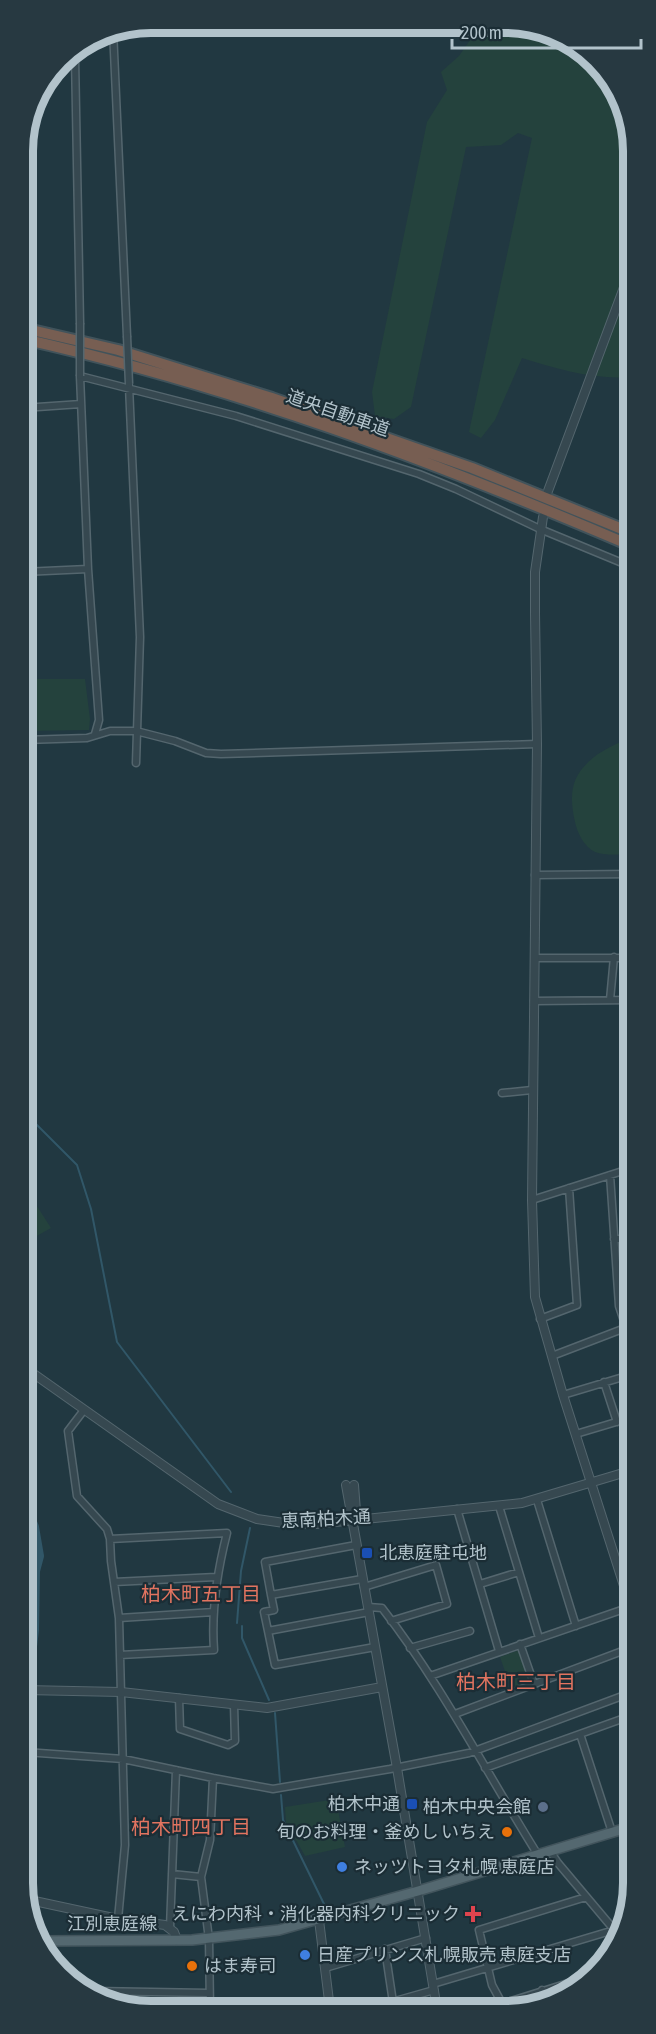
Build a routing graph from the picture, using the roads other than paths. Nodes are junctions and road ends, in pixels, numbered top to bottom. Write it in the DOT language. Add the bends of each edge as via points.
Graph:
graph roads {
  1 [pos="113,39"];
  2 [pos="75,60"];
  3 [pos="623,290"];
  4 [pos="33,329"];
  5 [pos="33,342"];
  6 [pos="80,376"];
  7 [pos="129,386"];
  8 [pos="81,404"];
  9 [pos="33,407"];
  10 [pos="548,491"];
  11 [pos="543,517"];
  12 [pos="540,529"];
  13 [pos="623,530"];
  14 [pos="623,542"];
  15 [pos="623,563"];
  16 [pos="88,569"];
  17 [pos="33,572"];
  18 [pos="136,731"];
  19 [pos="95,734"];
  20 [pos="33,740"];
  21 [pos="537,744"];
  22 [pos="136,763"];
  23 [pos="623,874"];
  24 [pos="535,875"];
  25 [pos="614,957"];
  26 [pos="534,958"];
  27 [pos="623,958"];
  28 [pos="610,1000"];
  29 [pos="623,1000"];
  30 [pos="534,1001"];
  31 [pos="532,1090"];
  32 [pos="502,1093"];
  33 [pos="623,1171"];
  34 [pos="610,1175"];
  35 [pos="570,1188"];
  36 [pos="532,1200"];
  37 [pos="614,1239"];
  38 [pos="623,1239"];
  39 [pos="623,1314"];
  40 [pos="540,1319"];
  41 [pos="623,1328"];
  42 [pos="552,1356"];
  43 [pos="33,1373"];
  44 [pos="623,1377"];
  45 [pos="604,1383"];
  46 [pos="563,1395"];
  47 [pos="84,1410"];
  48 [pos="623,1420"];
  49 [pos="617,1422"];
  50 [pos="576,1434"];
  51 [pos="623,1473"];
  52 [pos="591,1484"];
  53 [pos="350,1485"];
  54 [pos="537,1500"];
  55 [pos="499,1506"];
  56 [pos="457,1509"];
  57 [pos="353,1519"];
  58 [pos="110,1539"];
  59 [pos="356,1545"];
  60 [pos="519,1572"];
  61 [pos="216,1577"];
  62 [pos="114,1582"];
  63 [pos="363,1583"];
  64 [pos="623,1583"];
  65 [pos="480,1584"];
  66 [pos="271,1595"];
  67 [pos="368,1610"];
  68 [pos="214,1612"];
  69 [pos="623,1613"];
  70 [pos="119,1618"];
  71 [pos="392,1621"];
  72 [pos="576,1626"];
  73 [pos="268,1631"];
  74 [pos="470,1631"];
  75 [pos="540,1638"];
  76 [pos="520,1644"];
  77 [pos="375,1647"];
  78 [pos="410,1648"];
  79 [pos="500,1651"];
  80 [pos="623,1651"];
  81 [pos="120,1654"];
  82 [pos="430,1676"];
  83 [pos="534,1684"];
  84 [pos="382,1687"];
  85 [pos="33,1690"];
  86 [pos="121,1692"];
  87 [pos="623,1696"];
  88 [pos="179,1698"];
  89 [pos="234,1705"];
  90 [pos="455,1714"];
  91 [pos="623,1718"];
  92 [pos="580,1734"];
  93 [pos="476,1750"];
  94 [pos="33,1753"];
  95 [pos="123,1759"];
  96 [pos="397,1768"];
  97 [pos="485,1768"];
  98 [pos="176,1770"];
  99 [pos="213,1779"];
  100 [pos="623,1829"];
  101 [pos="612,1832"];
  102 [pos="550,1851"];
  103 [pos="538,1855"];
  104 [pos="172,1874"];
  105 [pos="201,1877"];
  106 [pos="418,1891"];
  107 [pos="586,1897"];
  108 [pos="34,1901"];
  109 [pos="118,1918"];
  110 [pos="319,1920"];
  111 [pos="170,1928"];
  112 [pos="613,1929"];
  113 [pos="612,1932"];
  114 [pos="426,1938"];
  115 [pos="208,1939"];
  116 [pos="177,1940"];
  117 [pos="48,1941"];
  118 [pos="385,1949"];
  119 [pos="325,1968"];
  120 [pos="488,1968"];
  121 [pos="568,1983"];
  122 [pos="434,1987"];
  123 [pos="542,1990"];
  124 [pos="104,1991"];
  125 [pos="209,1993"];
  126 [pos="544,1994"];
  127 [pos="518,2000"];
  128 [pos="210,2001"];
  129 [pos="329,2001"];
  130 [pos="393,2001"];
  131 [pos="436,2001"];
  132 [pos="500,2001"];
  1 -- 7 [label="street, bridge"];
  2 -- 6 [label="street, bridge"];
  3 -- 10 [label="street"];
  4 -- 13 [label="highway, 道央自動車道" via="118,350 272,398 472,468"];
  5 -- 14 [label="highway, 道央自動車道" via="190,381 287,413 466,477"];
  6 -- 7 [label="street"];
  6 -- 8 [label="street"];
  7 -- 12 [label="street" via="419,474"];
  7 -- 18 [label="street" via="140,637"];
  8 -- 9 [label="street"];
  8 -- 16 [label="street"];
  11 -- 12 [label="street"];
  12 -- 15 [label="street"];
  12 -- 21 [label="street" via="535,572"];
  16 -- 17 [label="street"];
  16 -- 19 [label="street" via="99,720"];
  18 -- 19 [label="street"];
  18 -- 21 [label="street" via="221,754"];
  18 -- 22 [label="street"];
  19 -- 20 [label="street" via="87,738"];
  21 -- 24 [label="street"];
  23 -- 24 [label="street"];
  24 -- 26 [label="street"];
  25 -- 26 [label="street"];
  25 -- 27 [label="street"];
  25 -- 28 [label="street"];
  26 -- 30 [label="street"];
  28 -- 29 [label="street"];
  28 -- 30 [label="street"];
  30 -- 31 [label="street"];
  31 -- 32 [label="street"];
  31 -- 36 [label="street"];
  33 -- 34 [label="street"];
  34 -- 35 [label="street"];
  34 -- 37 [label="street"];
  35 -- 36 [label="street"];
  35 -- 40 [label="street" via="577,1305"];
  36 -- 40 [label="street" via="533,1275"];
  37 -- 38 [label="street"];
  37 -- 39 [label="street" via="619,1306"];
  40 -- 42 [label="street"];
  41 -- 42 [label="street"];
  42 -- 46 [label="street"];
  43 -- 47 [label="street, 恵南柏木通"];
  44 -- 45 [label="street"];
  45 -- 46 [label="street"];
  45 -- 49 [label="street"];
  46 -- 50 [label="street"];
  47 -- 57 [label="street, 恵南柏木通" via="197,1492 244,1515 300,1524"];
  47 -- 58 [label="street" via="68,1431 76,1496 107,1529"];
  48 -- 49 [label="street"];
  49 -- 50 [label="street"];
  50 -- 52 [label="street"];
  51 -- 52 [label="street, 恵南柏木通"];
  52 -- 54 [label="street, 恵南柏木通"];
  52 -- 64 [label="street"];
  53 -- 57 [label="street" via="356,1511"];
  54 -- 55 [label="street, 恵南柏木通"];
  54 -- 72 [label="street"];
  55 -- 56 [label="street, 恵南柏木通"];
  55 -- 60 [label="street"];
  56 -- 57 [label="street, 恵南柏木通"];
  56 -- 65 [label="street"];
  57 -- 59 [label="street"];
  58 -- 61 [label="street" via="227,1533"];
  58 -- 62 [label="street"];
  59 -- 63 [label="street"];
  59 -- 66 [label="street" via="265,1562"];
  60 -- 65 [label="street"];
  60 -- 75 [label="street"];
  61 -- 62 [label="street"];
  61 -- 68 [label="street"];
  62 -- 70 [label="street"];
  63 -- 66 [label="street"];
  63 -- 67 [label="street"];
  63 -- 71 [label="street" via="436,1565 447,1604"];
  65 -- 79 [label="street"];
  66 -- 73 [label="street" via="274,1610 264,1612"];
  67 -- 71 [label="street" via="382,1608"];
  67 -- 73 [label="street"];
  67 -- 77 [label="street"];
  68 -- 70 [label="street"];
  68 -- 81 [label="street" via="214,1650"];
  69 -- 72 [label="street"];
  70 -- 81 [label="street"];
  71 -- 78 [label="street"];
  72 -- 75 [label="street"];
  73 -- 77 [label="street" via="275,1665"];
  74 -- 78 [label="street"];
  75 -- 76 [label="street"];
  76 -- 79 [label="street"];
  76 -- 83 [label="street"];
  77 -- 84 [label="street"];
  78 -- 82 [label="street"];
  79 -- 82 [label="street"];
  80 -- 83 [label="street"];
  81 -- 86 [label="street"];
  82 -- 90 [label="street"];
  83 -- 90 [label="street"];
  84 -- 89 [label="street" via="280,1707"];
  84 -- 96 [label="street"];
  85 -- 86 [label="street"];
  86 -- 88 [label="street"];
  86 -- 95 [label="street"];
  87 -- 93 [label="street"];
  88 -- 89 [label="street"];
  88 -- 89 [label="street" via="180,1729 228,1745 235,1741"];
  90 -- 93 [label="street"];
  91 -- 92 [label="street"];
  92 -- 97 [label="street"];
  92 -- 101 [label="street"];
  93 -- 96 [label="street"];
  93 -- 97 [label="street"];
  94 -- 95 [label="street"];
  95 -- 98 [label="street"];
  95 -- 109 [label="street" via="125,1845"];
  96 -- 99 [label="street" via="273,1789"];
  96 -- 106 [label="street"];
  97 -- 103 [label="street"];
  98 -- 99 [label="street"];
  98 -- 104 [label="street"];
  99 -- 105 [label="street" via="210,1840"];
  100 -- 101 [label="main road, 江別恵庭線"];
  101 -- 102 [label="main road, 江別恵庭線"];
  102 -- 103 [label="main road, 江別恵庭線"];
  102 -- 107 [label="street"];
  103 -- 106 [label="main road, 江別恵庭線"];
  104 -- 105 [label="street"];
  104 -- 111 [label="street"];
  105 -- 115 [label="street"];
  106 -- 110 [label="main road, 江別恵庭線"];
  106 -- 114 [label="street"];
  107 -- 112 [label="street"];
  107 -- 120 [label="street" via="479,1930"];
  108 -- 109 [label="street"];
  109 -- 111 [label="street"];
  110 -- 115 [label="main road, 江別恵庭線" via="279,1930"];
  110 -- 119 [label="street"];
  111 -- 116 [label="street"];
  113 -- 120 [label="street"];
  114 -- 118 [label="street"];
  114 -- 122 [label="street"];
  115 -- 116 [label="main road, 江別恵庭線"];
  115 -- 125 [label="street"];
  116 -- 117 [label="main road, 江別恵庭線"];
  118 -- 119 [label="street"];
  118 -- 130 [label="street"];
  119 -- 129 [label="street"];
  120 -- 122 [label="street"];
  120 -- 132 [label="street"];
  121 -- 123 [label="street"];
  122 -- 130 [label="street"];
  122 -- 131 [label="street"];
  123 -- 126 [label="street"];
  123 -- 127 [label="street"];
  124 -- 125 [label="street"];
  125 -- 128 [label="street"];
}
